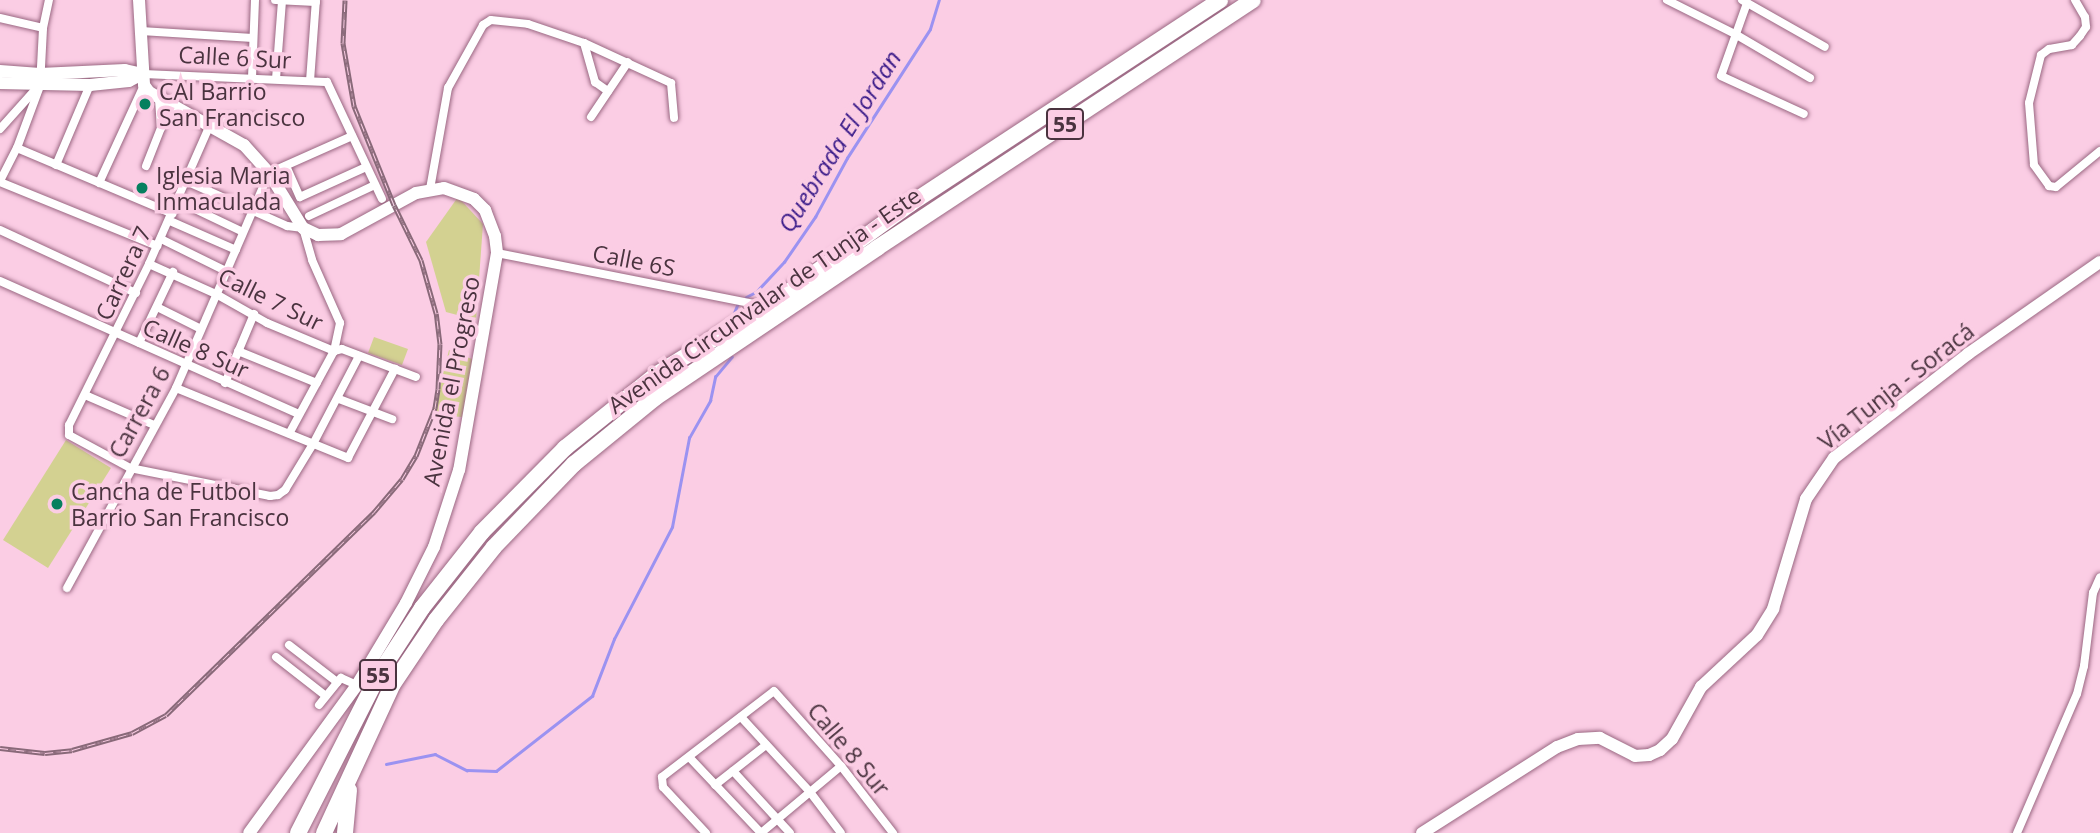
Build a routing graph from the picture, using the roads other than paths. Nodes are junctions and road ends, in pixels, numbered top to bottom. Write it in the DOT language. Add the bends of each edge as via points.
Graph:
graph roads {
  1 [pos="49,0"];
  2 [pos="139,0"];
  3 [pos="255,0"];
  4 [pos="275,0"];
  5 [pos="1220,0"];
  6 [pos="1253,0"];
  7 [pos="1667,0"];
  8 [pos="2075,0"];
  9 [pos="282,1"];
  10 [pos="316,1"];
  11 [pos="1745,1"];
  12 [pos="0,18"];
  13 [pos="43,29"];
  14 [pos="141,30"];
  15 [pos="1735,34"];
  16 [pos="253,38"];
  17 [pos="584,43"];
  18 [pos="1825,47"];
  19 [pos="628,62"];
  20 [pos="0,71"];
  21 [pos="252,78"];
  22 [pos="1810,78"];
  23 [pos="276,79"];
  24 [pos="40,80"];
  25 [pos="143,80"];
  26 [pos="310,81"];
  27 [pos="0,83"];
  28 [pos="90,85"];
  29 [pos="608,91"];
  30 [pos="159,97"];
  31 [pos="1804,114"];
  32 [pos="591,117"];
  33 [pos="253,118"];
  34 [pos="674,118"];
  35 [pos="209,125"];
  36 [pos="0,129"];
  37 [pos="352,136"];
  38 [pos="18,148"];
  39 [pos="2100,151"];
  40 [pos="56,165"];
  41 [pos="146,166"];
  42 [pos="285,166"];
  43 [pos="366,167"];
  44 [pos="269,173"];
  45 [pos="0,181"];
  46 [pos="186,181"];
  47 [pos="99,183"];
  48 [pos="375,185"];
  49 [pos="430,189"];
  50 [pos="382,200"];
  51 [pos="178,201"];
  52 [pos="253,210"];
  53 [pos="171,217"];
  54 [pos="306,222"];
  55 [pos="0,230"];
  56 [pos="243,232"];
  57 [pos="159,243"];
  58 [pos="236,250"];
  59 [pos="497,253"];
  60 [pos="2100,261"];
  61 [pos="149,264"];
  62 [pos="226,271"];
  63 [pos="173,272"];
  64 [pos="0,281"];
  65 [pos="136,293"];
  66 [pos="216,294"];
  67 [pos="764,306"];
  68 [pos="157,307"];
  69 [pos="254,314"];
  70 [pos="201,329"];
  71 [pos="116,333"];
  72 [pos="139,343"];
  73 [pos="238,351"];
  74 [pos="334,351"];
  75 [pos="359,356"];
  76 [pos="187,366"];
  77 [pos="395,369"];
  78 [pos="416,377"];
  79 [pos="225,383"];
  80 [pos="317,383"];
  81 [pos="176,388"];
  82 [pos="85,395"];
  83 [pos="339,399"];
  84 [pos="373,412"];
  85 [pos="299,414"];
  86 [pos="391,419"];
  87 [pos="154,425"];
  88 [pos="289,434"];
  89 [pos="313,444"];
  90 [pos="130,468"];
  91 [pos="2100,577"];
  92 [pos="66,588"];
  93 [pos="289,645"];
  94 [pos="276,657"];
  95 [pos="337,682"];
  96 [pos="356,685"];
  97 [pos="326,696"];
  98 [pos="319,705"];
  99 [pos="741,717"];
  100 [pos="766,745"];
  101 [pos="358,755"];
  102 [pos="690,758"];
  103 [pos="841,766"];
  104 [pos="733,771"];
  105 [pos="715,785"];
  106 [pos="810,792"];
  107 [pos="779,818"];
  108 [pos="249,833"];
  109 [pos="298,833"];
  110 [pos="324,833"];
  111 [pos="345,833"];
  112 [pos="706,833"];
  113 [pos="761,833"];
  114 [pos="790,833"];
  115 [pos="841,833"];
  116 [pos="893,833"];
  117 [pos="1422,833"];
  118 [pos="2017,833"];
  1 -- 13 [label="street"];
  2 -- 14 [label="main road"];
  3 -- 16 [label="street"];
  4 -- 9 [label="street"];
  5 -- 67 [label="highway, Avenida Circunvalar de Tunja - Este / 55"];
  6 -- 101 [label="highway, Avenida Circunvalar de Tunja - Este / 55" via="655,398 574,464 494,547 436,620 393,684"];
  7 -- 15 [label="street"];
  8 -- 39 [label="street" via="2086,27 2071,45 2041,55 2029,103 2034,165 2049,187 2056,187"];
  9 -- 10 [label="street"];
  9 -- 23 [label="street"];
  10 -- 26 [label="street"];
  11 -- 15 [label="street"];
  11 -- 18 [label="street"];
  12 -- 13 [label="street"];
  13 -- 24 [label="street"];
  14 -- 16 [label="street"];
  14 -- 25 [label="main road"];
  15 -- 22 [label="street"];
  15 -- 31 [label="street" via="1721,76"];
  16 -- 21 [label="street"];
  17 -- 19 [label="street"];
  17 -- 29 [label="street" via="595,82"];
  17 -- 49 [label="street" via="503,19 483,25 448,88"];
  19 -- 29 [label="street"];
  19 -- 34 [label="street" via="671,83"];
  20 -- 24 [label="main road, Calle 6 Sur"];
  21 -- 23 [label="street, Calle 6 Sur"];
  21 -- 25 [label="street, Calle 6 Sur"];
  23 -- 26 [label="street, Calle 6 Sur"];
  24 -- 25 [label="main road, Calle 6 Sur" via="125,70"];
  24 -- 27 [label="main road, Calle 6 Sur"];
  24 -- 28 [label="main road, Calle 6 Sur"];
  24 -- 36 [label="street"];
  24 -- 38 [label="street"];
  25 -- 28 [label="main road, Calle 6 Sur"];
  25 -- 30 [label="main road"];
  25 -- 47 [label="street"];
  26 -- 37 [label="street, Calle 6 Sur" via="327,82"];
  28 -- 40 [label="street"];
  29 -- 32 [label="street"];
  30 -- 35 [label="main road"];
  30 -- 41 [label="street" via="161,128"];
  33 -- 35 [label="street" via="213,118"];
  35 -- 44 [label="main road" via="244,145"];
  35 -- 46 [label="street, Carrera 7"];
  37 -- 42 [label="street"];
  37 -- 43 [label="street"];
  38 -- 40 [label="street"];
  38 -- 45 [label="street"];
  40 -- 47 [label="street"];
  42 -- 43 [label="street" via="300,197"];
  42 -- 44 [label="street"];
  43 -- 48 [label="street"];
  44 -- 52 [label="street, Carrera 6"];
  44 -- 54 [label="main road"];
  45 -- 57 [label="street"];
  46 -- 51 [label="street, Carrera 7"];
  46 -- 52 [label="street"];
  47 -- 53 [label="street"];
  48 -- 50 [label="street"];
  48 -- 54 [label="street"];
  49 -- 54 [label="main road" via="341,234 318,235"];
  49 -- 59 [label="main road, Avenida el Progreso" via="461,192 474,199 491,222"];
  51 -- 53 [label="street, Carrera 7"];
  51 -- 56 [label="street"];
  52 -- 54 [label="street" via="287,226"];
  52 -- 56 [label="street, Carrera 6"];
  53 -- 57 [label="street, Carrera 7"];
  53 -- 58 [label="street"];
  54 -- 74 [label="street" via="312,260 340,323"];
  55 -- 65 [label="street"];
  56 -- 58 [label="street, Carrera 6"];
  57 -- 61 [label="street, Carrera 7"];
  57 -- 62 [label="street"];
  58 -- 62 [label="street, Carrera 6"];
  59 -- 67 [label="street, Calle 6S"];
  59 -- 96 [label="main road, Avenida el Progreso" via="459,470 434,547"];
  60 -- 117 [label="main road, Vía Tunja - Soracá" via="1968,354 1834,458 1806,499 1773,609 1757,635 1702,687 1672,739 1660,750 1635,756 1600,738 1578,739 1557,747"];
  61 -- 63 [label="street, Calle 7 Sur"];
  61 -- 65 [label="street, Carrera 7"];
  62 -- 66 [label="street, Carrera 6"];
  63 -- 66 [label="street, Calle 7 Sur"];
  63 -- 68 [label="street"];
  64 -- 71 [label="street, Calle 8 Sur"];
  65 -- 71 [label="street, Carrera 7"];
  66 -- 69 [label="street, Calle 7 Sur"];
  66 -- 70 [label="street, Carrera 6"];
  67 -- 109 [label="highway, Avenida Circunvalar de Tunja - Este / 55" via="637,391 565,448 482,532 422,608 379,674"];
  68 -- 70 [label="street"];
  68 -- 72 [label="street"];
  69 -- 73 [label="street"];
  69 -- 74 [label="street, Calle 7 Sur"];
  70 -- 76 [label="street, Carrera 6"];
  71 -- 72 [label="street, Calle 8 Sur"];
  71 -- 82 [label="street, Carrera 7"];
  72 -- 76 [label="street, Calle 8 Sur"];
  73 -- 79 [label="street"];
  73 -- 80 [label="street"];
  74 -- 75 [label="street, Calle 7 Sur" via="342,349"];
  74 -- 80 [label="street"];
  75 -- 77 [label="street, Calle 7 Sur"];
  75 -- 83 [label="street"];
  76 -- 79 [label="street, Calle 8 Sur"];
  76 -- 81 [label="street, Carrera 6"];
  77 -- 78 [label="street, Calle 7 Sur"];
  77 -- 84 [label="street"];
  79 -- 85 [label="street, Calle 8 Sur"];
  80 -- 85 [label="street"];
  81 -- 87 [label="street, Carrera 6"];
  81 -- 88 [label="street"];
  82 -- 87 [label="street"];
  82 -- 90 [label="street, Carrera 7" via="69,425 69,435"];
  83 -- 84 [label="street"];
  83 -- 89 [label="street"];
  84 -- 86 [label="street"];
  84 -- 89 [label="street" via="348,458"];
  85 -- 88 [label="street"];
  87 -- 90 [label="street, Carrera 6"];
  88 -- 89 [label="street"];
  89 -- 90 [label="street" via="278,495"];
  90 -- 92 [label="street, Carrera 6"];
  91 -- 118 [label="street" via="2077,694"];
  93 -- 95 [label="street"];
  94 -- 97 [label="street"];
  95 -- 96 [label="street" via="345,677"];
  95 -- 97 [label="street"];
  96 -- 108 [label="main road, Avenida el Progreso"];
  97 -- 98 [label="street"];
  99 -- 100 [label="street"];
  99 -- 102 [label="street"];
  99 -- 103 [label="street, Calle 8 Sur" via="774,691"];
  100 -- 104 [label="street"];
  100 -- 106 [label="street"];
  101 -- 110 [label="highway, Avenida Circunvalar de Tunja - Este / 55"];
  101 -- 111 [label="highway" via="349,786"];
  102 -- 105 [label="street"];
  102 -- 112 [label="street" via="662,777 663,787"];
  103 -- 106 [label="street"];
  103 -- 116 [label="street, Calle 8 Sur"];
  104 -- 105 [label="street"];
  104 -- 107 [label="street"];
  105 -- 113 [label="street"];
  106 -- 107 [label="street"];
  106 -- 115 [label="street"];
  107 -- 113 [label="street"];
  107 -- 114 [label="street"];
}
